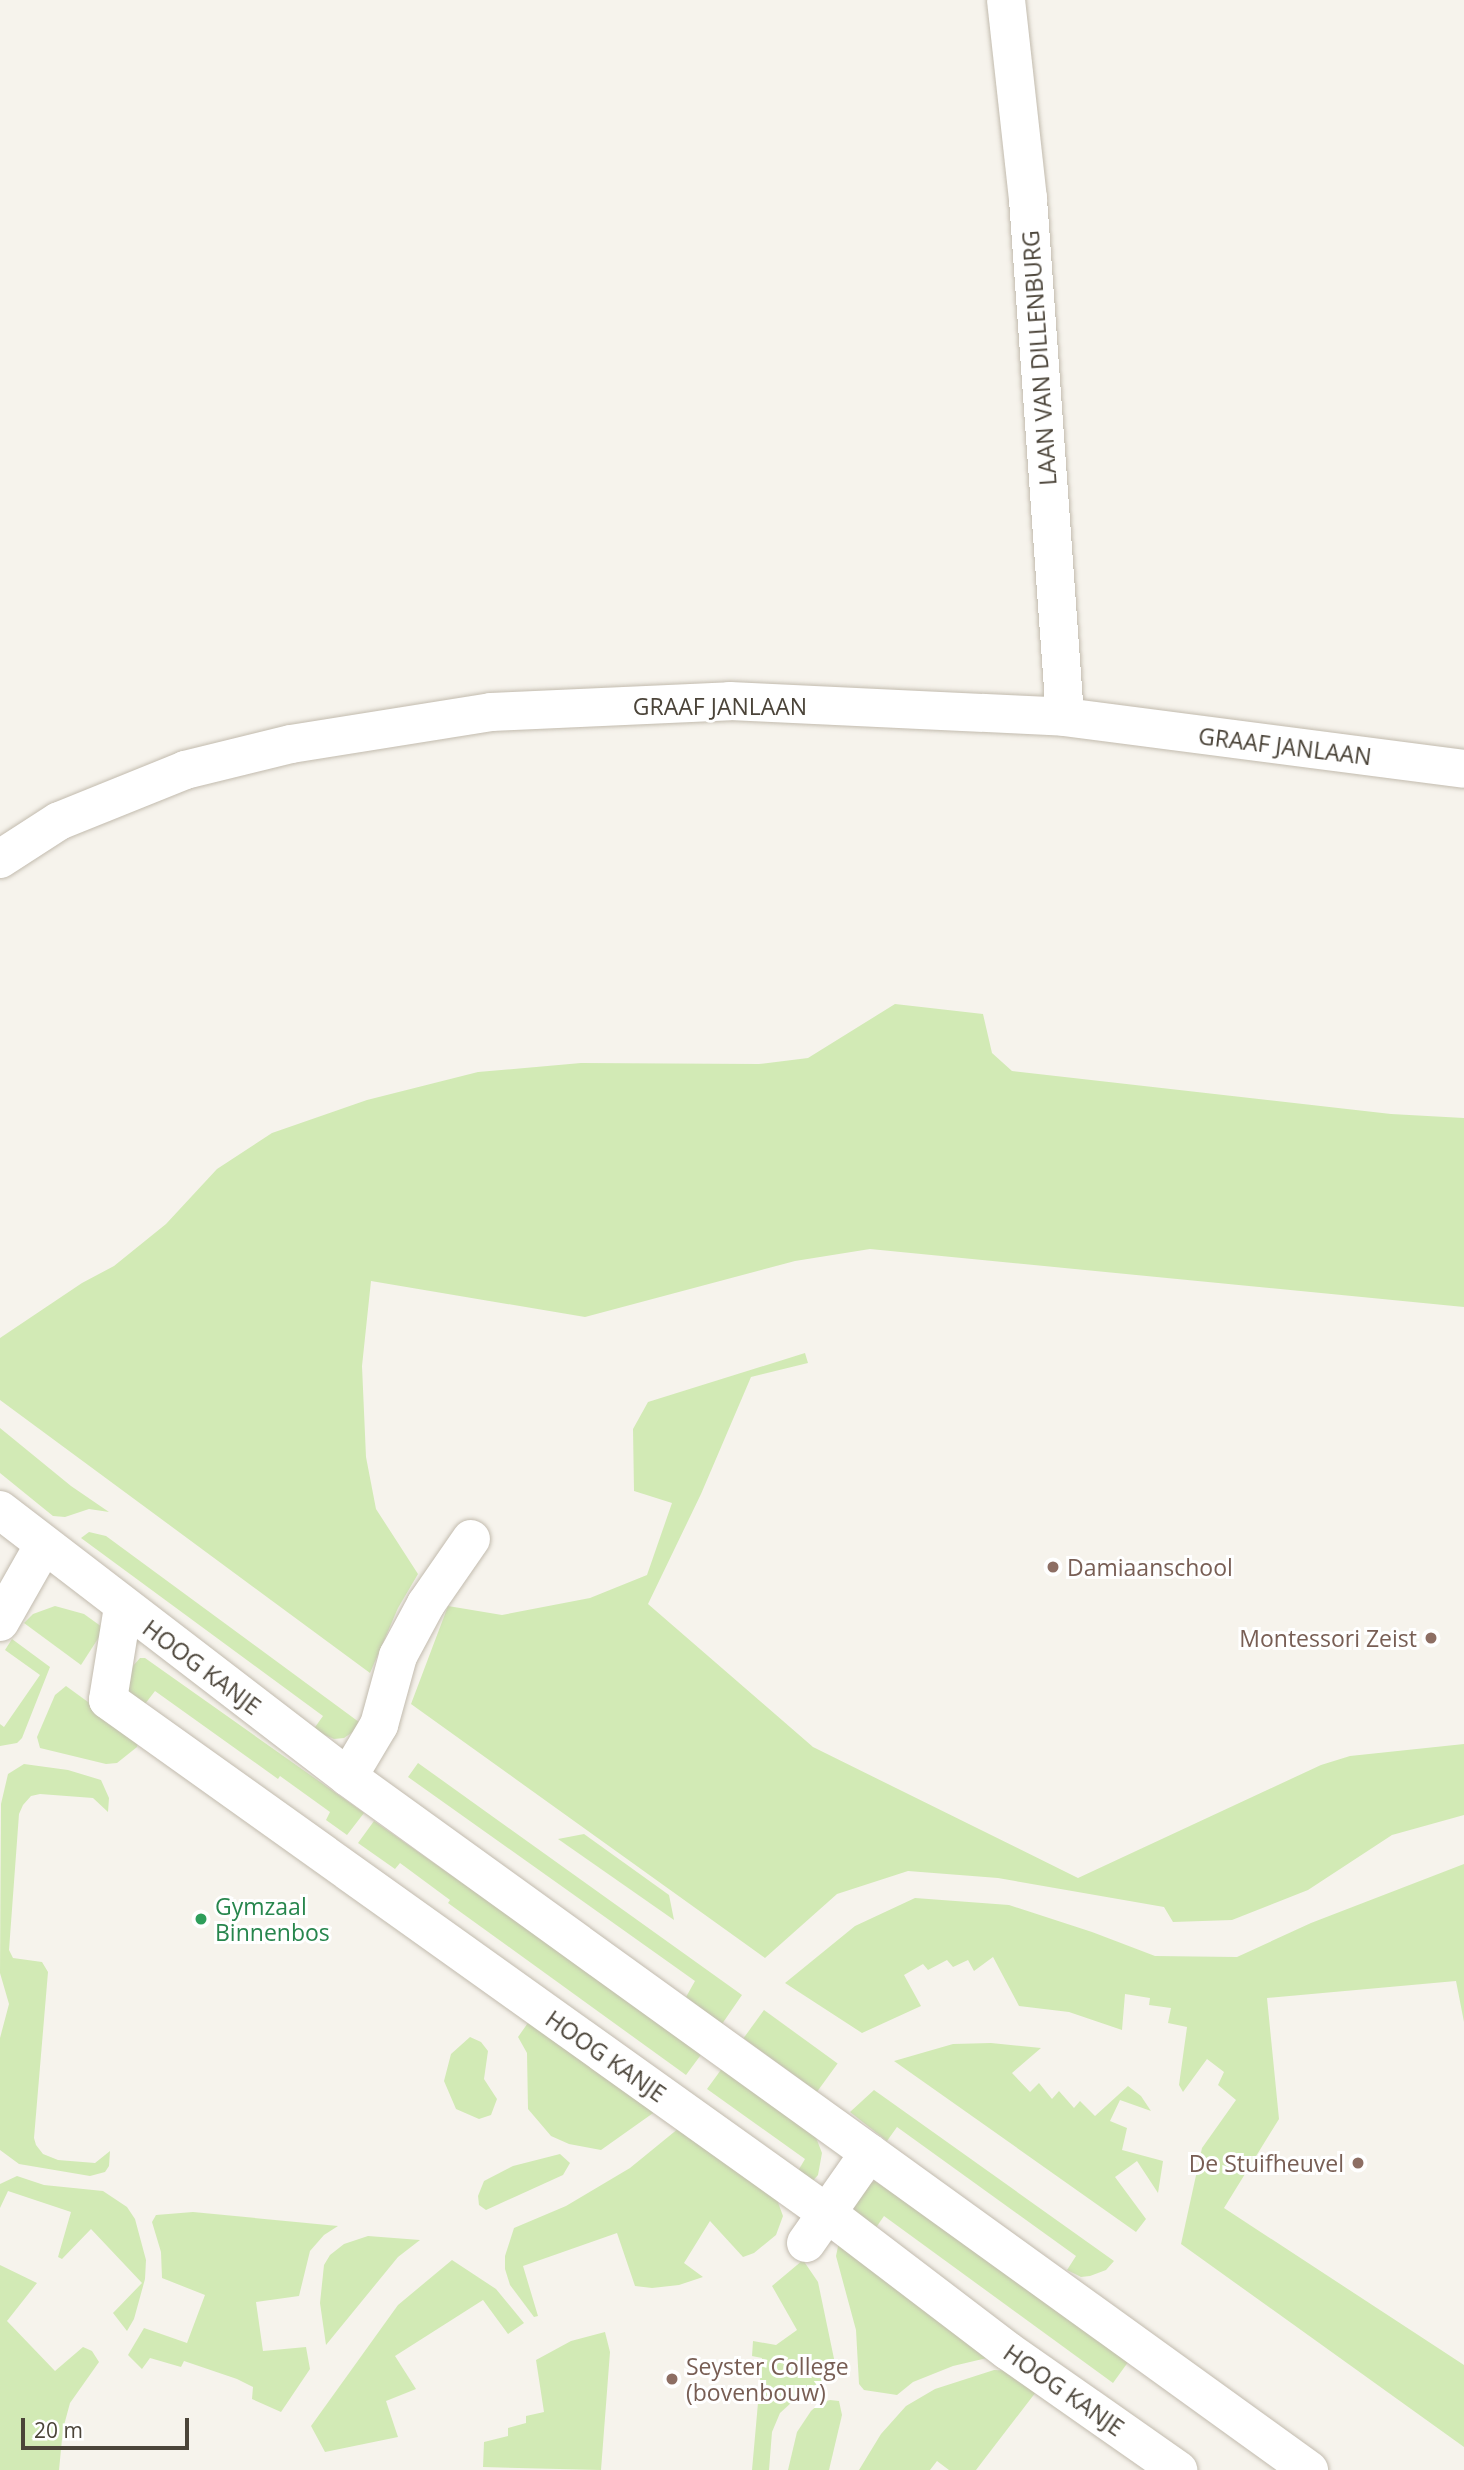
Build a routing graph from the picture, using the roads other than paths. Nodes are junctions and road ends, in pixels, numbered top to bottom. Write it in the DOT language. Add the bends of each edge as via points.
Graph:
graph roads {
  1 [pos="1006,0"];
  2 [pos="1065,717"];
  3 [pos="1464,769"];
  4 [pos="0,859"];
  5 [pos="0,1510"];
  6 [pos="471,1539"];
  7 [pos="43,1546"];
  8 [pos="123,1607"];
  9 [pos="0,1622"];
  10 [pos="348,1777"];
  11 [pos="869,2153"];
  12 [pos="817,2228"];
  13 [pos="1178,2470"];
  14 [pos="1309,2470"];
  1 -- 2 [label="street, LAAN VAN DILLENBURG" via="1028,199"];
  2 -- 3 [label="street, GRAAF JANLAAN"];
  2 -- 4 [label="street, GRAAF JANLAAN" via="730,701 491,712 291,744 185,770 59,821"];
  5 -- 7 [label="street, HOOG KANJE"];
  6 -- 10 [label="street" via="426,1604 398,1656 379,1725"];
  7 -- 8 [label="street, HOOG KANJE"];
  7 -- 9 [label="street"];
  8 -- 10 [label="street, HOOG KANJE"];
  8 -- 12 [label="street, HOOG KANJE" via="108,1700"];
  10 -- 11 [label="street, HOOG KANJE"];
  11 -- 12 [label="street"];
  11 -- 14 [label="street, HOOG KANJE"];
  12 -- 13 [label="street, HOOG KANJE" via="1008,2351"];
}
